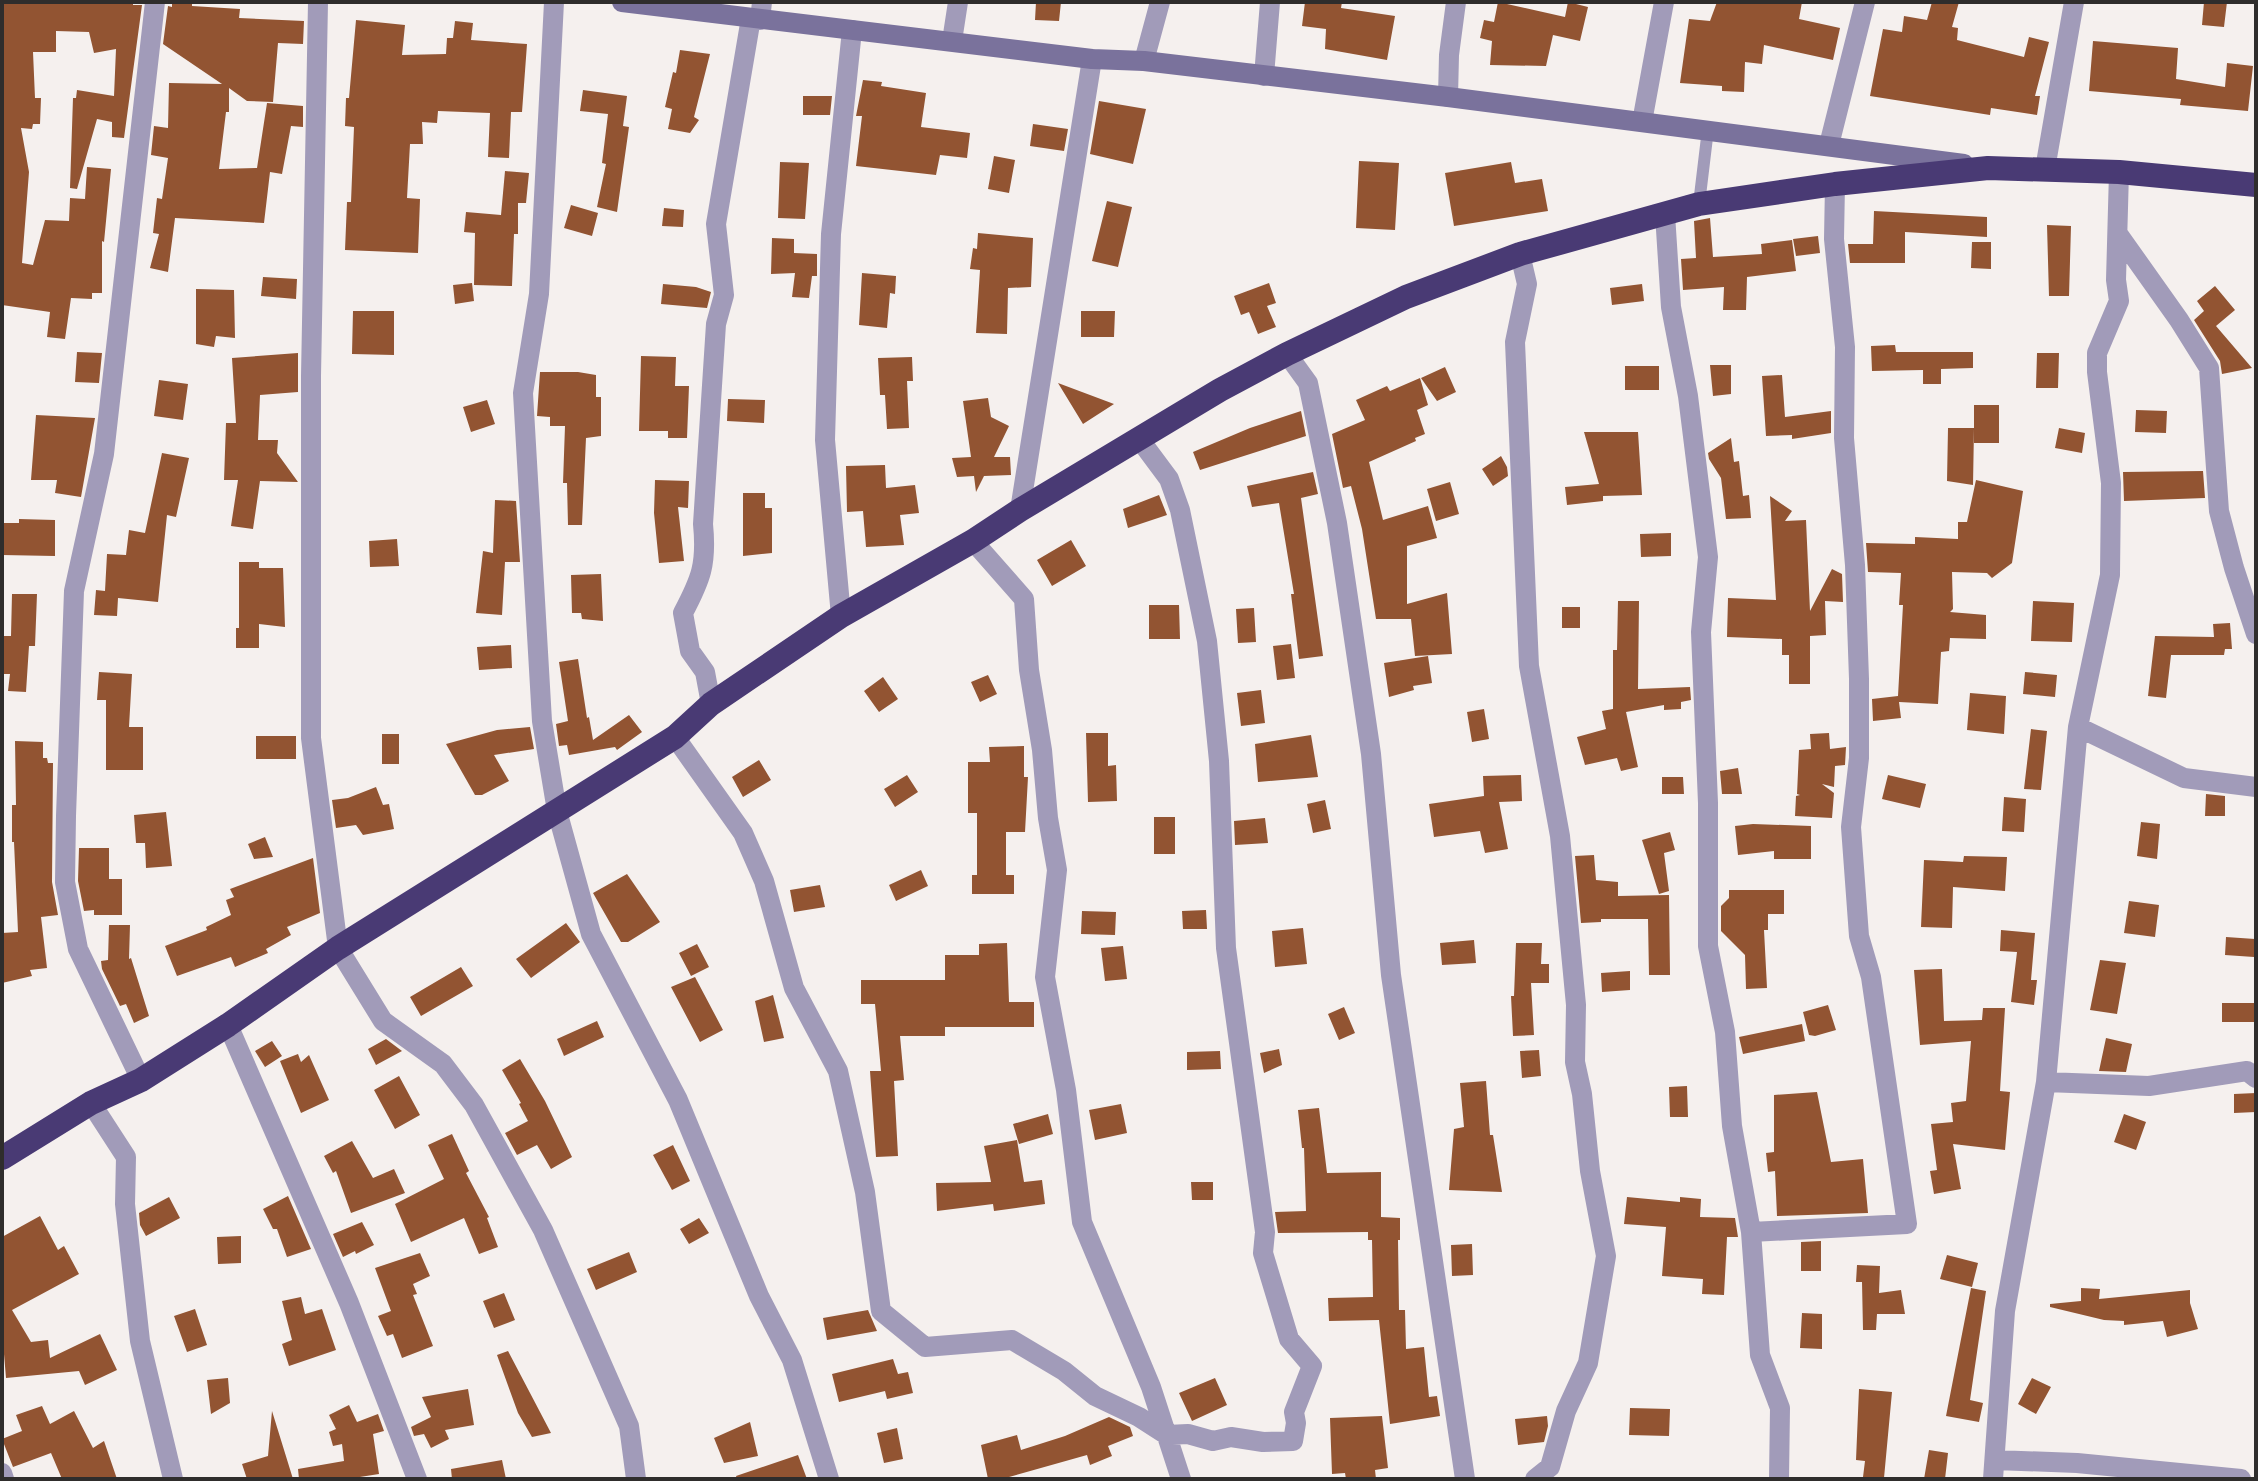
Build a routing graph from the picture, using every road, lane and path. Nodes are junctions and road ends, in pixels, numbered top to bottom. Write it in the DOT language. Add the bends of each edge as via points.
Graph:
graph roads {
  1 [pos="155,2"];
  2 [pos="318,2"];
  3 [pos="554,2"];
  4 [pos="622,2"];
  5 [pos="958,2"];
  6 [pos="1160,2"];
  7 [pos="1270,2"];
  8 [pos="1456,2"];
  9 [pos="1664,2"];
  10 [pos="1865,2"];
  11 [pos="2074,2"];
  12 [pos="758,13"];
  13 [pos="852,30"];
  14 [pos="952,41"];
  15 [pos="1092,59"];
  16 [pos="1144,61"];
  17 [pos="1264,76"];
  18 [pos="1448,97"];
  19 [pos="1642,122"];
  20 [pos="1708,129"];
  21 [pos="1829,145"];
  22 [pos="1988,168"];
  23 [pos="2045,169"];
  24 [pos="2119,172"];
  25 [pos="1835,184"];
  26 [pos="2256,185"];
  27 [pos="1699,204"];
  28 [pos="1665,214"];
  29 [pos="2118,234"];
  30 [pos="1520,254"];
  31 [pos="1287,354"];
  32 [pos="1140,440"];
  33 [pos="1020,510"];
  34 [pos="973,541"];
  35 [pos="841,616"];
  36 [pos="2256,634"];
  37 [pos="711,704"];
  38 [pos="2078,727"];
  39 [pos="675,737"];
  40 [pos="2256,787"];
  41 [pos="557,811"];
  42 [pos="338,948"];
  43 [pos="228,1025"];
  44 [pos="2256,1078"];
  45 [pos="141,1080"];
  46 [pos="2046,1082"];
  47 [pos="91,1103"];
  48 [pos="2,1158"];
  49 [pos="1751,1232"];
  50 [pos="1167,1435"];
  51 [pos="1994,1470"];
  52 [pos="2,1473"];
  53 [pos="4,1479"];
  54 [pos="173,1479"];
  55 [pos="417,1479"];
  56 [pos="636,1479"];
  57 [pos="829,1479"];
  58 [pos="1181,1479"];
  59 [pos="1465,1479"];
  60 [pos="1535,1479"];
  61 [pos="1779,1479"];
  62 [pos="2241,1479"];
  1 -- 45 [label="street" via="104,454 74,591 65,882 78,949"];
  2 -- 42 [label="street" via="311,738"];
  3 -- 41 [label="street" via="539,294 523,393 542,721"];
  4 -- 12 [label="street"];
  5 -- 14 [label="street"];
  6 -- 16 [label="street"];
  7 -- 17 [label="street"];
  8 -- 18 [label="street"];
  9 -- 19 [label="street"];
  10 -- 21 [label="street"];
  11 -- 23 [label="street"];
  12 -- 13 [label="street"];
  12 -- 37 [label="street" via="716,224 724,295 716,324 703,524 706,554 683,613 690,651 705,672"];
  13 -- 14 [label="street"];
  13 -- 35 [label="street" via="831,234 825,440"];
  14 -- 15 [label="street"];
  15 -- 16 [label="street"];
  15 -- 33 [label="street"];
  16 -- 17 [label="street"];
  17 -- 18 [label="street"];
  18 -- 19 [label="street"];
  19 -- 20 [label="street"];
  20 -- 21 [label="street"];
  20 -- 27 [label="lane"];
  21 -- 22 [label="street"];
  22 -- 23 [label="highway"];
  22 -- 25 [label="highway"];
  23 -- 24 [label="highway"];
  24 -- 26 [label="highway"];
  24 -- 29 [label="street"];
  25 -- 27 [label="highway"];
  25 -- 49 [label="street" via="1859,679 1859,758 1851,827 1859,936 1871,977 1907,1224"];
  27 -- 28 [label="highway"];
  28 -- 30 [label="highway"];
  28 -- 49 [label="street" via="1671,307 1708,557 1701,632 1708,946 1725,1032 1732,1126"];
  29 -- 36 [label="street" via="2209,368 2219,511"];
  29 -- 38 [label="street" via="2119,301 2097,353 2111,483 2110,575"];
  30 -- 31 [label="highway" via="1406,297"];
  30 -- 60 [label="street" via="1527,284 1515,342 1529,666 1560,836 1576,1005 1575,1062 1606,1256 1588,1363 1566,1411 1550,1467"];
  31 -- 32 [label="highway"];
  31 -- 59 [label="street" via="1308,383 1337,523 1371,754 1391,975"];
  32 -- 33 [label="highway"];
  32 -- 50 [label="street" via="1169,479 1201,601 1219,761 1226,948 1265,1232 1263,1253 1289,1339 1312,1366 1294,1412 1293,1441"];
  33 -- 34 [label="highway"];
  34 -- 35 [label="highway"];
  34 -- 50 [label="street" via="1024,599 1057,870 1045,977 1082,1222"];
  35 -- 37 [label="highway"];
  37 -- 39 [label="highway"];
  38 -- 40 [label="street" via="2184,778"];
  38 -- 46 [label="street"];
  39 -- 41 [label="highway"];
  39 -- 50 [label="street" via="743,833 764,881 794,988 838,1071 865,1192 881,1311 925,1347 1012,1340 1095,1396"];
  41 -- 42 [label="highway"];
  41 -- 57 [label="street" via="591,934 678,1100 759,1296 792,1360"];
  42 -- 43 [label="highway"];
  42 -- 56 [label="street" via="383,1021 443,1064 474,1105 543,1230 629,1426"];
  43 -- 45 [label="highway"];
  43 -- 55 [label="street" via="349,1303"];
  44 -- 46 [label="street" via="2247,1071 2149,1086"];
  45 -- 47 [label="highway"];
  46 -- 51 [label="street" via="2005,1311"];
  47 -- 48 [label="highway"];
  47 -- 54 [label="street" via="126,1157 125,1204 140,1341"];
  49 -- 61 [label="street" via="1760,1355 1780,1408"];
  50 -- 58 [label="street"];
  51 -- 62 [label="street" via="2077,1463"];
  52 -- 53 [label="street"];
}
